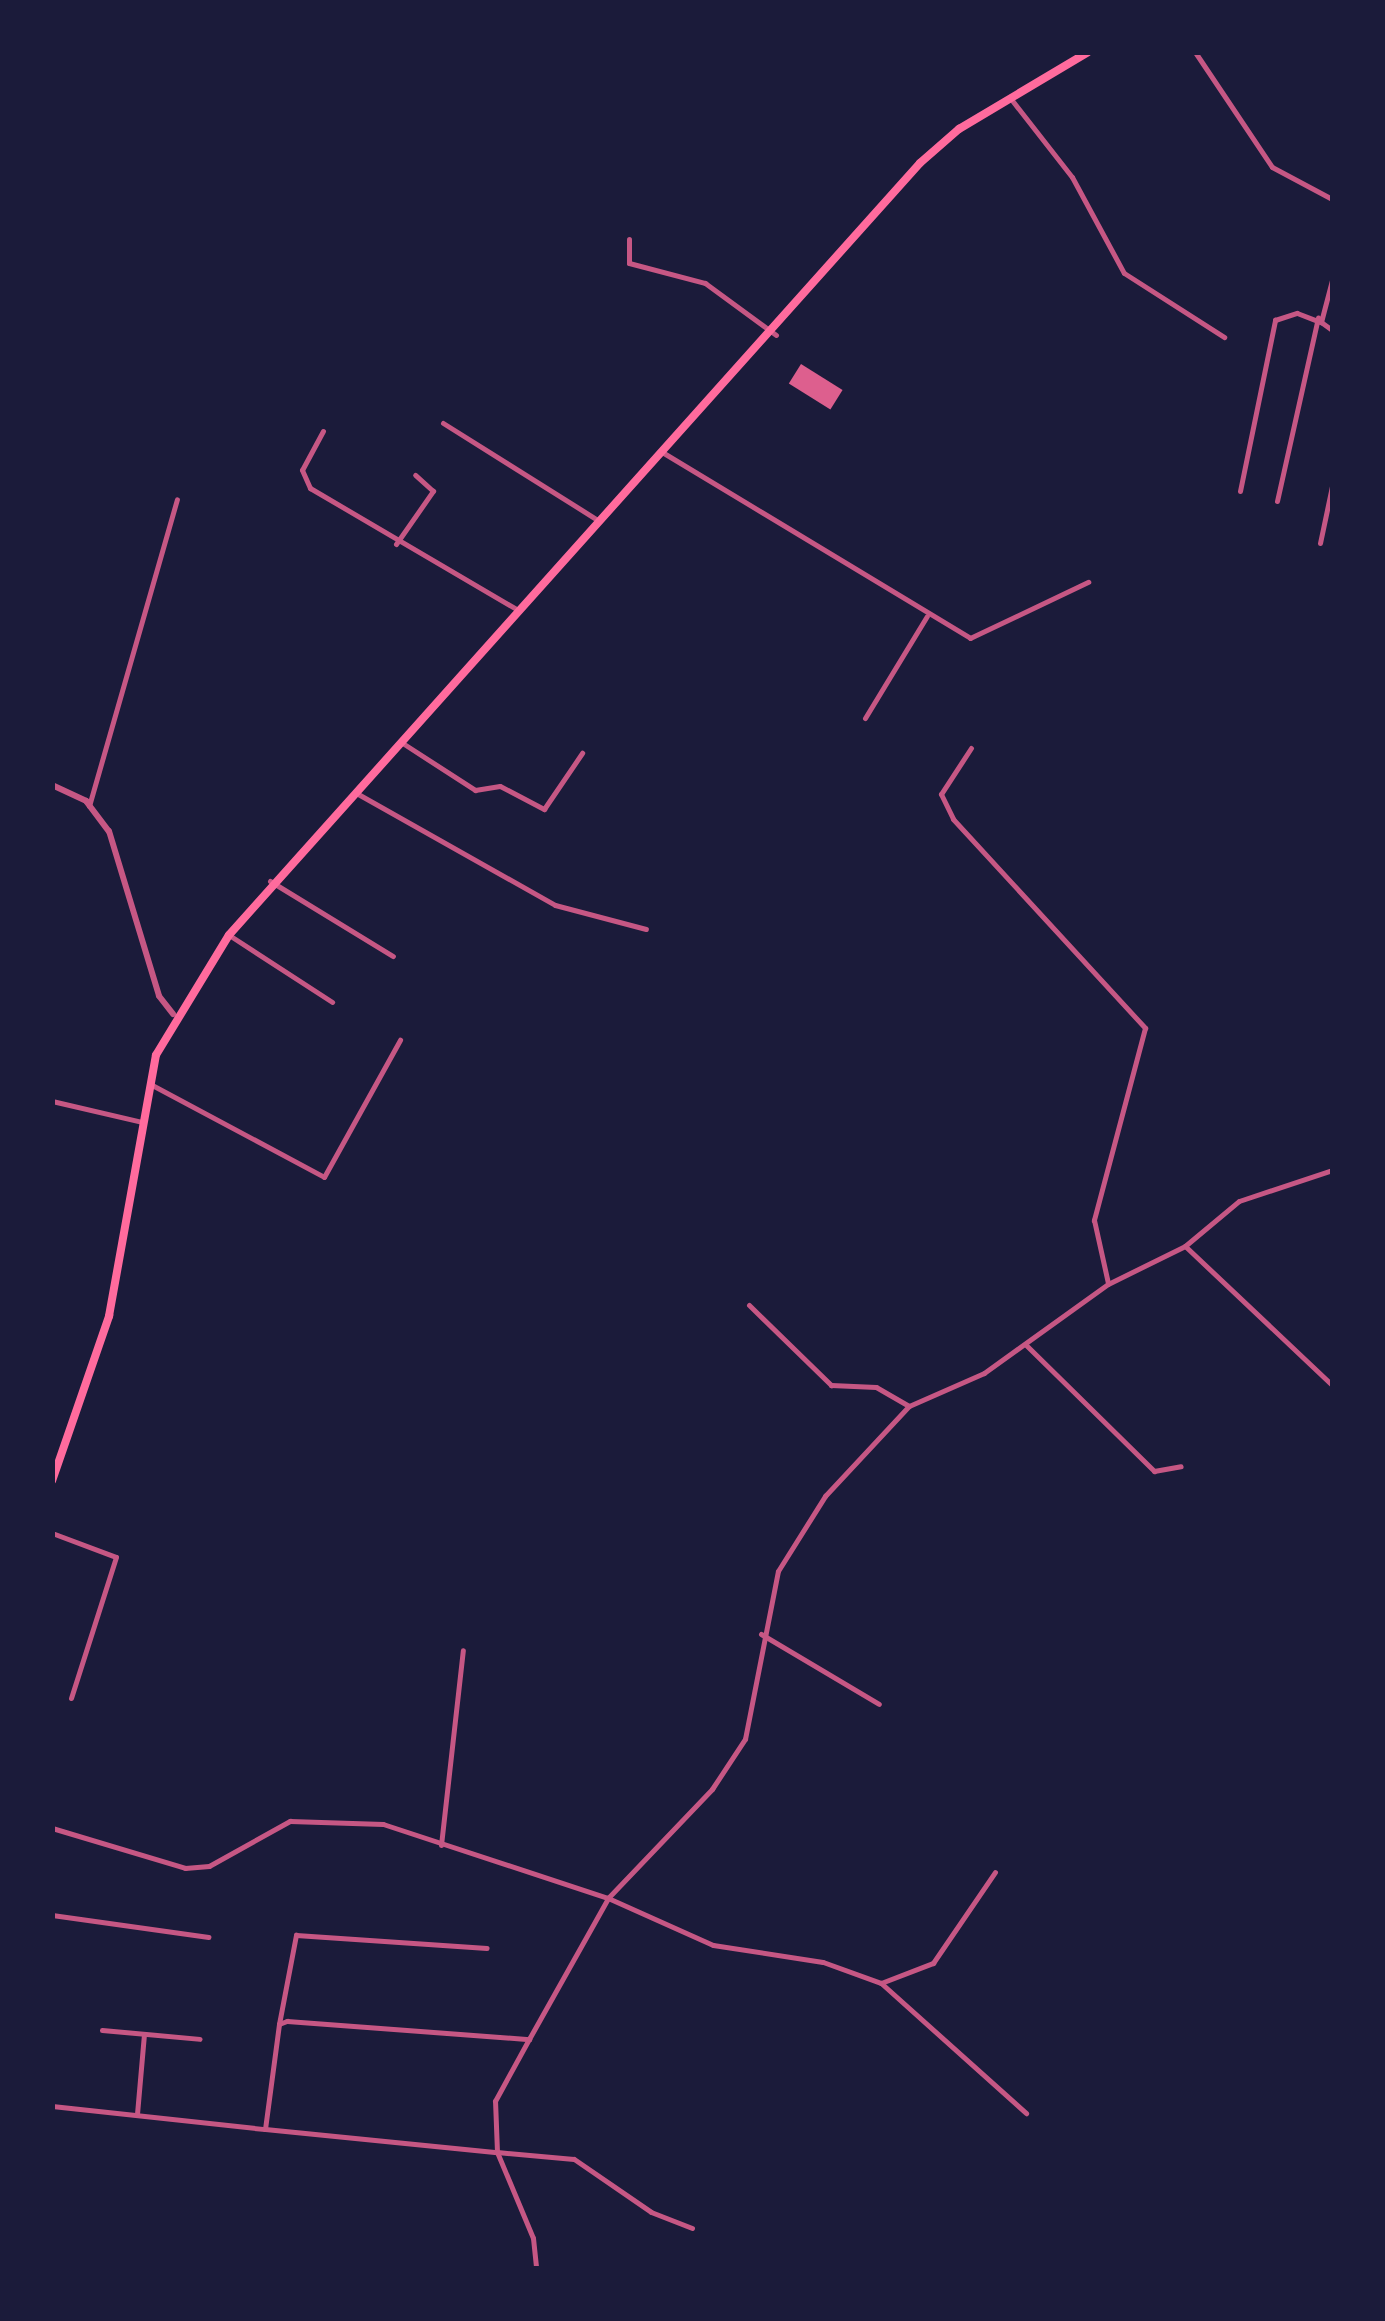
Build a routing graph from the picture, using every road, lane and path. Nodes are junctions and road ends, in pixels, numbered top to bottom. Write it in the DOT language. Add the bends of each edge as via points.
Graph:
graph roads {
  1 [pos="1088,52"];
  2 [pos="1195,52"];
  3 [pos="1009,97"];
  4 [pos="1332,199"];
  5 [pos="629,239"];
  6 [pos="1332,280"];
  7 [pos="1320,320"];
  8 [pos="1332,330"];
  9 [pos="776,335"];
  10 [pos="1224,337"];
  11 [pos="443,423"];
  12 [pos="323,431"];
  13 [pos="662,452"];
  14 [pos="414,475"];
  15 [pos="1332,486"];
  16 [pos="1240,491"];
  17 [pos="177,499"];
  18 [pos="1277,500"];
  19 [pos="599,521"];
  20 [pos="1320,543"];
  21 [pos="396,544"];
  22 [pos="1088,582"];
  23 [pos="519,610"];
  24 [pos="927,616"];
  25 [pos="865,718"];
  26 [pos="404,744"];
  27 [pos="971,748"];
  28 [pos="582,753"];
  29 [pos="52,785"];
  30 [pos="358,794"];
  31 [pos="88,806"];
  32 [pos="270,881"];
  33 [pos="646,929"];
  34 [pos="228,935"];
  35 [pos="393,956"];
  36 [pos="332,1002"];
  37 [pos="173,1014"];
  38 [pos="400,1040"];
  39 [pos="149,1084"];
  40 [pos="52,1101"];
  41 [pos="144,1122"];
  42 [pos="1332,1170"];
  43 [pos="1185,1246"];
  44 [pos="1108,1284"];
  45 [pos="748,1305"];
  46 [pos="1026,1345"];
  47 [pos="1332,1386"];
  48 [pos="909,1406"];
  49 [pos="1181,1466"];
  50 [pos="52,1481"];
  51 [pos="52,1533"];
  52 [pos="761,1634"];
  53 [pos="463,1650"];
  54 [pos="71,1698"];
  55 [pos="879,1704"];
  56 [pos="52,1828"];
  57 [pos="441,1846"];
  58 [pos="995,1872"];
  59 [pos="608,1898"];
  60 [pos="52,1915"];
  61 [pos="208,1936"];
  62 [pos="487,1948"];
  63 [pos="880,1983"];
  64 [pos="278,2024"];
  65 [pos="102,2030"];
  66 [pos="144,2034"];
  67 [pos="530,2039"];
  68 [pos="200,2040"];
  69 [pos="52,2106"];
  70 [pos="1026,2113"];
  71 [pos="136,2114"];
  72 [pos="265,2128"];
  73 [pos="497,2152"];
  74 [pos="692,2228"];
  75 [pos="536,2268"];
  1 -- 3 [label="main road"];
  2 -- 4 [label="street" via="1272,167"];
  3 -- 9 [label="main road" via="920,163"];
  3 -- 10 [label="street" via="1072,177 1124,273"];
  5 -- 9 [label="street" via="629,263 705,283"];
  6 -- 7 [label="street"];
  7 -- 8 [label="street"];
  7 -- 16 [label="street" via="1275,320"];
  7 -- 18 [label="street"];
  9 -- 13 [label="main road"];
  11 -- 19 [label="street"];
  12 -- 21 [label="street" via="304,462 305,483"];
  13 -- 19 [label="main road"];
  13 -- 24 [label="street"];
  14 -- 21 [label="street" via="433,491"];
  15 -- 20 [label="street"];
  17 -- 31 [label="street"];
  19 -- 23 [label="main road"];
  21 -- 23 [label="street"];
  22 -- 24 [label="street" via="974,638"];
  23 -- 26 [label="main road"];
  24 -- 25 [label="street"];
  26 -- 28 [label="street" via="475,790 500,786 544,809"];
  26 -- 30 [label="main road"];
  27 -- 44 [label="street" via="941,794 953,819 1145,1028 1094,1220"];
  29 -- 31 [label="street"];
  30 -- 32 [label="main road"];
  30 -- 33 [label="street" via="555,905"];
  31 -- 37 [label="street" via="109,831 159,996"];
  32 -- 34 [label="main road"];
  32 -- 35 [label="street"];
  34 -- 36 [label="street"];
  34 -- 37 [label="main road"];
  37 -- 39 [label="main road"];
  38 -- 39 [label="street" via="326,1176"];
  39 -- 41 [label="main road"];
  40 -- 41 [label="street"];
  41 -- 50 [label="main road" via="110,1316"];
  42 -- 43 [label="street" via="1240,1200"];
  43 -- 44 [label="street"];
  43 -- 47 [label="street"];
  44 -- 46 [label="street"];
  45 -- 48 [label="street" via="831,1385 876,1387"];
  46 -- 48 [label="street"];
  46 -- 49 [label="street" via="1154,1471"];
  48 -- 52 [label="street" via="825,1496 778,1572"];
  51 -- 54 [label="street" via="116,1557"];
  52 -- 55 [label="street"];
  52 -- 59 [label="street" via="758,1705 745,1739 712,1789"];
  53 -- 57 [label="street"];
  56 -- 57 [label="street" via="185,1868 209,1866 297,1820 373,1822"];
  57 -- 59 [label="street"];
  58 -- 63 [label="street" via="933,1963"];
  59 -- 63 [label="street" via="713,1945 823,1962"];
  59 -- 67 [label="street"];
  60 -- 61 [label="street"];
  62 -- 64 [label="street" via="296,1935"];
  63 -- 70 [label="street"];
  64 -- 67 [label="street"];
  64 -- 72 [label="street"];
  65 -- 66 [label="street"];
  66 -- 68 [label="street"];
  66 -- 71 [label="street"];
  67 -- 73 [label="street" via="495,2101"];
  69 -- 71 [label="street"];
  71 -- 72 [label="street"];
  72 -- 73 [label="street"];
  73 -- 74 [label="street" via="574,2158 650,2212"];
  73 -- 75 [label="street" via="534,2238"];
}
